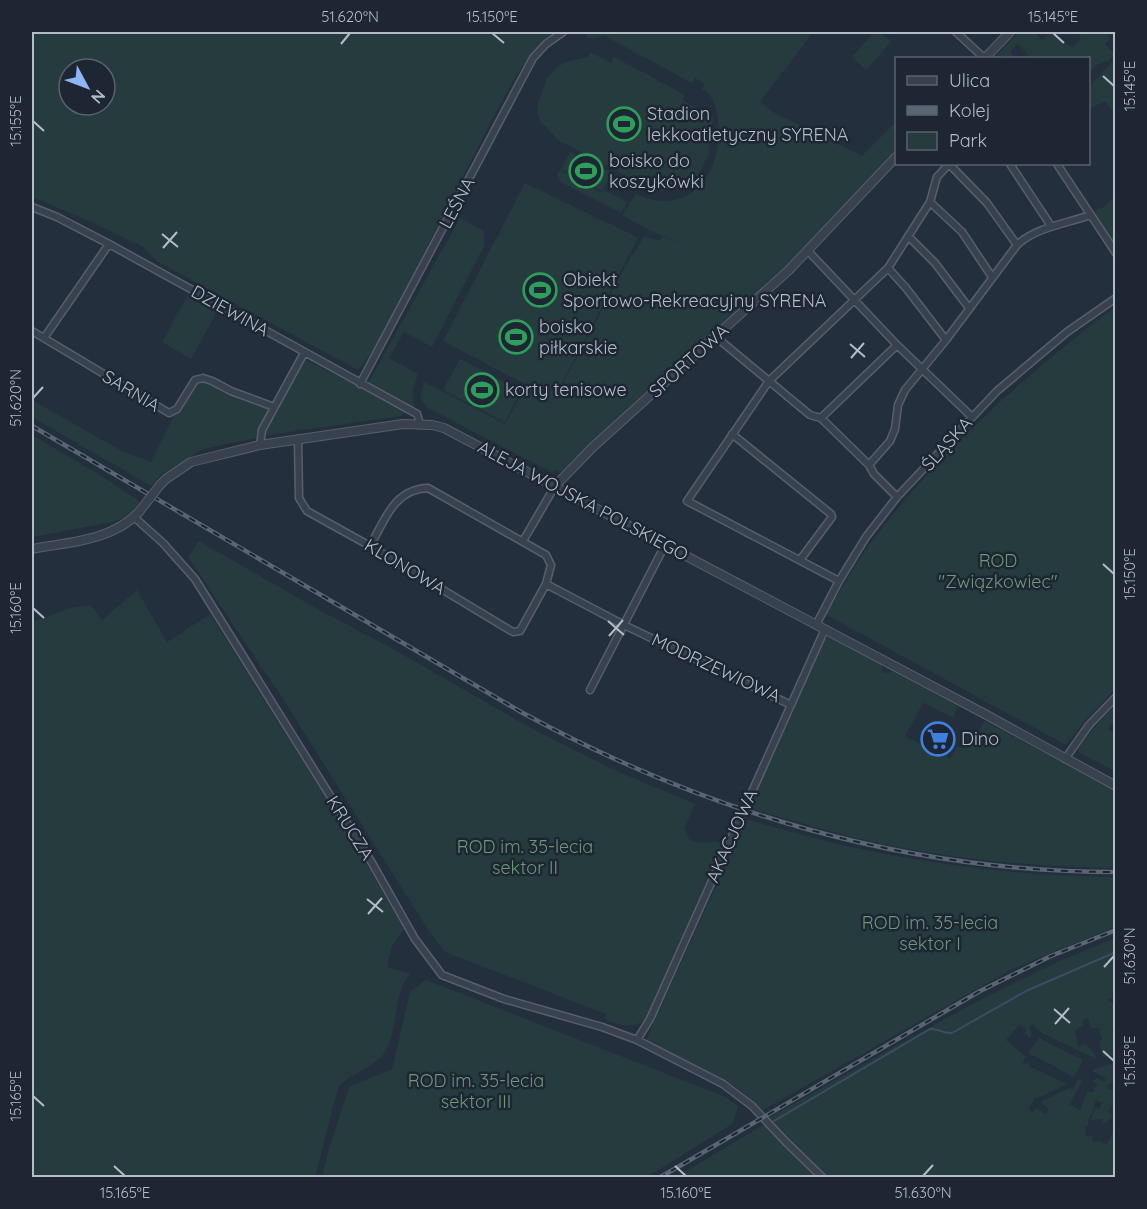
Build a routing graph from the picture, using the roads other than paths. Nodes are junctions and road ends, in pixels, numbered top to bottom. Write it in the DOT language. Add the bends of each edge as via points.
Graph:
graph roads {
  1 [pos="563,32"];
  2 [pos="956,32"];
  3 [pos="1010,32"];
  4 [pos="984,57"];
  5 [pos="986,57"];
  6 [pos="895,159"];
  7 [pos="948,165"];
  8 [pos="950,165"];
  9 [pos="1011,165"];
  10 [pos="1058,165"];
  11 [pos="930,202"];
  12 [pos="32,207"];
  13 [pos="1090,215"];
  14 [pos="1051,226"];
  15 [pos="909,236"];
  16 [pos="109,244"];
  17 [pos="1017,245"];
  18 [pos="808,252"];
  19 [pos="1116,253"];
  20 [pos="888,268"];
  21 [pos="992,277"];
  22 [pos="1116,298"];
  23 [pos="854,299"];
  24 [pos="969,308"];
  25 [pos="32,331"];
  26 [pos="716,337"];
  27 [pos="44,339"];
  28 [pos="946,340"];
  29 [pos="897,345"];
  30 [pos="304,352"];
  31 [pos="922,369"];
  32 [pos="769,381"];
  33 [pos="360,384"];
  34 [pos="274,407"];
  35 [pos="972,417"];
  36 [pos="821,418"];
  37 [pos="420,424"];
  38 [pos="732,434"];
  39 [pos="298,439"];
  40 [pos="260,445"];
  41 [pos="869,465"];
  42 [pos="555,486"];
  43 [pos="897,497"];
  44 [pos="137,515"];
  45 [pos="523,541"];
  46 [pos="665,544"];
  47 [pos="370,546"];
  48 [pos="32,549"];
  49 [pos="800,560"];
  50 [pos="839,581"];
  51 [pos="546,584"];
  52 [pos="624,625"];
  53 [pos="816,625"];
  54 [pos="825,629"];
  55 [pos="590,690"];
  56 [pos="1116,697"];
  57 [pos="791,705"];
  58 [pos="1065,759"];
  59 [pos="1116,786"];
  60 [pos="637,1040"];
  61 [pos="823,1178"];
  1 -- 33 [label="street, LEŚNA" via="532,58"];
  2 -- 4 [label="street"];
  3 -- 5 [label="street"];
  6 -- 18 [label="street, SPORTOWA"];
  7 -- 11 [label="street" via="937,177"];
  8 -- 17 [label="street" via="987,203"];
  9 -- 14 [label="street"];
  10 -- 13 [label="street"];
  11 -- 15 [label="street"];
  11 -- 21 [label="street" via="962,232"];
  12 -- 16 [label="street, DZIEWINA"];
  13 -- 14 [label="street"];
  13 -- 19 [label="street"];
  14 -- 17 [label="street"];
  15 -- 20 [label="street"];
  15 -- 24 [label="street"];
  16 -- 27 [label="street"];
  16 -- 30 [label="street, DZIEWINA"];
  17 -- 21 [label="street"];
  18 -- 23 [label="street"];
  18 -- 26 [label="street, SPORTOWA"];
  20 -- 23 [label="street"];
  20 -- 28 [label="street"];
  21 -- 24 [label="street"];
  22 -- 35 [label="street, ŚLĄSKA" via="1036,357"];
  23 -- 29 [label="street"];
  23 -- 32 [label="street"];
  24 -- 28 [label="street"];
  25 -- 27 [label="street, SARNIA"];
  26 -- 32 [label="street"];
  26 -- 42 [label="street, SPORTOWA"];
  27 -- 34 [label="street, SARNIA" via="169,413 177,409 195,380 203,378"];
  28 -- 31 [label="street"];
  29 -- 31 [label="street"];
  29 -- 36 [label="street"];
  30 -- 33 [label="street, DZIEWINA"];
  30 -- 34 [label="street"];
  31 -- 35 [label="street"];
  31 -- 41 [label="street" via="901,398 890,441"];
  32 -- 36 [label="street" via="810,415"];
  32 -- 38 [label="street"];
  33 -- 37 [label="street, DZIEWINA" via="417,414"];
  34 -- 40 [label="street" via="260,434"];
  35 -- 43 [label="street, ŚLĄSKA"];
  36 -- 41 [label="street"];
  37 -- 39 [label="street, ALEJA WOJSKA POLSKIEGO"];
  37 -- 42 [label="street, ALEJA WOJSKA POLSKIEGO" via="451,431"];
  38 -- 49 [label="street" via="831,513 832,517"];
  38 -- 49 [label="street" via="687,501"];
  39 -- 40 [label="street, ALEJA WOJSKA POLSKIEGO"];
  39 -- 47 [label="street, KLONOWA" via="299,498 307,511"];
  40 -- 44 [label="street, ALEJA WOJSKA POLSKIEGO, bridge" via="191,462 166,479"];
  41 -- 43 [label="street"];
  42 -- 45 [label="street"];
  42 -- 46 [label="street, ALEJA WOJSKA POLSKIEGO"];
  43 -- 50 [label="street, ŚLĄSKA"];
  44 -- 48 [label="street, ALEJA WOJSKA POLSKIEGO" via="111,532"];
  44 -- 60 [label="street, KRUCZA" via="195,579 372,862 415,939 442,975 504,999"];
  45 -- 47 [label="street" via="428,488 417,488 395,501"];
  45 -- 51 [label="street" via="546,555 551,565"];
  46 -- 52 [label="street"];
  46 -- 53 [label="street, ALEJA WOJSKA POLSKIEGO"];
  47 -- 51 [label="street, KLONOWA" via="513,632 520,631"];
  49 -- 50 [label="street"];
  50 -- 53 [label="street, ŚLĄSKA"];
  51 -- 52 [label="street, MODRZEWIOWA"];
  52 -- 55 [label="street"];
  52 -- 57 [label="street, MODRZEWIOWA"];
  53 -- 54 [label="street, ALEJA WOJSKA POLSKIEGO"];
  54 -- 57 [label="street, AKACJOWA"];
  54 -- 58 [label="street, ALEJA WOJSKA POLSKIEGO"];
  56 -- 58 [label="street" via="1080,736"];
  57 -- 60 [label="street, AKACJOWA" via="650,1019"];
  58 -- 59 [label="street, ALEJA WOJSKA POLSKIEGO"];
  60 -- 61 [label="street, KRUCZA" via="742,1096"];
}
